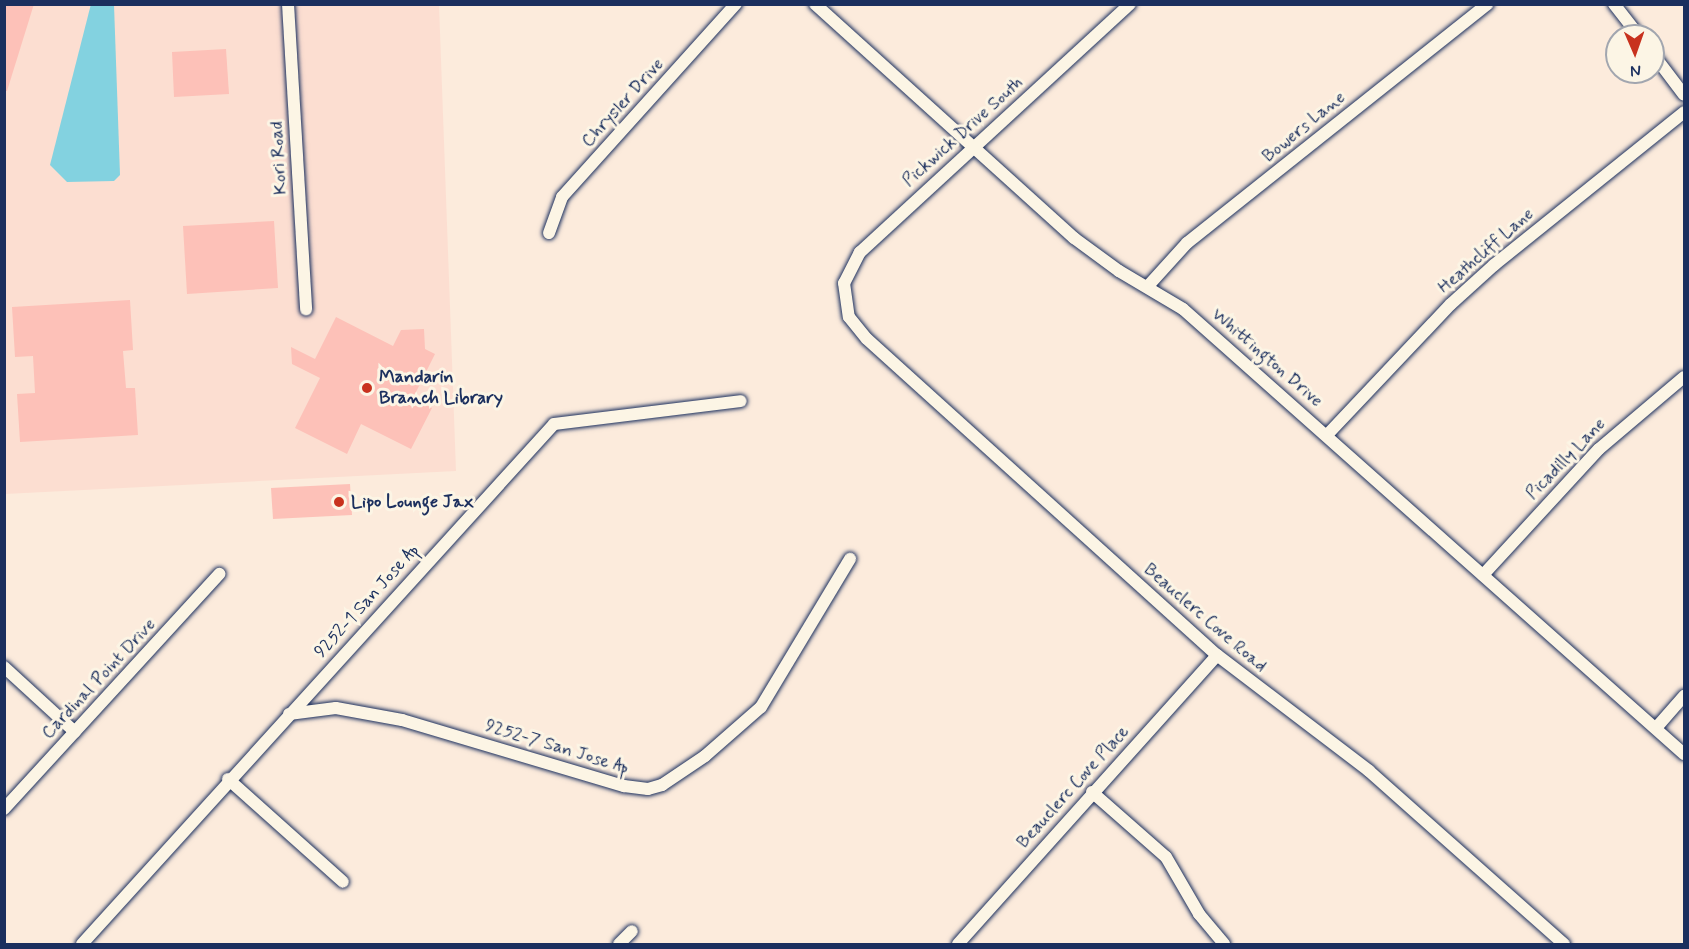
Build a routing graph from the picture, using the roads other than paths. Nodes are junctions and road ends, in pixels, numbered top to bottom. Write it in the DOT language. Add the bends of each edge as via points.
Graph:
graph roads {
  1 [pos="288,4"];
  2 [pos="736,4"];
  3 [pos="815,4"];
  4 [pos="1130,4"];
  5 [pos="1488,4"];
  6 [pos="1614,4"];
  7 [pos="1630,24"];
  8 [pos="1665,70"];
  9 [pos="1684,95"];
  10 [pos="1684,112"];
  11 [pos="973,146"];
  12 [pos="549,233"];
  13 [pos="1148,286"];
  14 [pos="844,300"];
  15 [pos="306,309"];
  16 [pos="1684,377"];
  17 [pos="741,401"];
  18 [pos="1328,435"];
  19 [pos="850,559"];
  20 [pos="219,574"];
  21 [pos="1483,575"];
  22 [pos="1217,655"];
  23 [pos="4,666"];
  24 [pos="1684,696"];
  25 [pos="289,714"];
  26 [pos="1656,728"];
  27 [pos="75,732"];
  28 [pos="1684,754"];
  29 [pos="228,779"];
  30 [pos="1092,792"];
  31 [pos="4,809"];
  32 [pos="343,882"];
  33 [pos="632,931"];
  34 [pos="82,945"];
  35 [pos="619,945"];
  36 [pos="958,945"];
  37 [pos="1224,945"];
  38 [pos="1564,945"];
  1 -- 15 [label="street, Kori Road"];
  2 -- 12 [label="street, Chrysler Drive" via="562,197"];
  3 -- 11 [label="street, Whittington Drive"];
  4 -- 11 [label="street, Pickwick Drive South"];
  5 -- 13 [label="street, Bowers Lane" via="1187,243"];
  6 -- 7 [label="street"];
  8 -- 9 [label="street"];
  10 -- 18 [label="street, Heathcliff Lane" via="1450,304"];
  11 -- 13 [label="street, Whittington Drive" via="1074,238 1119,271"];
  11 -- 14 [label="street, Pickwick Drive South" via="852,260 844,283"];
  13 -- 18 [label="street, Whittington Drive" via="1183,309"];
  14 -- 22 [label="street, Beauclerc Cove Road" via="849,317 867,339"];
  16 -- 21 [label="street, Picadilly Lane" via="1599,449"];
  17 -- 25 [label="street, 9252-1 San Jose Ap" via="554,424"];
  18 -- 21 [label="street, Whittington Drive"];
  19 -- 25 [label="street, 9252-7 San Jose Ap" via="761,707 705,756 662,785 648,789 624,786 402,720 336,708"];
  20 -- 27 [label="street, Cardinal Point Drive"];
  21 -- 26 [label="street, Whittington Drive"];
  22 -- 30 [label="street, Beauclerc Cove Place"];
  22 -- 38 [label="street, Beauclerc Cove Road" via="1369,771"];
  23 -- 27 [label="street"];
  24 -- 26 [label="street"];
  25 -- 29 [label="street, 9252-1 San Jose Ap"];
  26 -- 28 [label="street, Whittington Drive"];
  27 -- 31 [label="street, Cardinal Point Drive"];
  29 -- 32 [label="street"];
  29 -- 34 [label="street, 9252-1 San Jose Ap"];
  30 -- 36 [label="street, Beauclerc Cove Place"];
  30 -- 37 [label="street" via="1166,857 1199,914"];
  33 -- 35 [label="street"];
}
